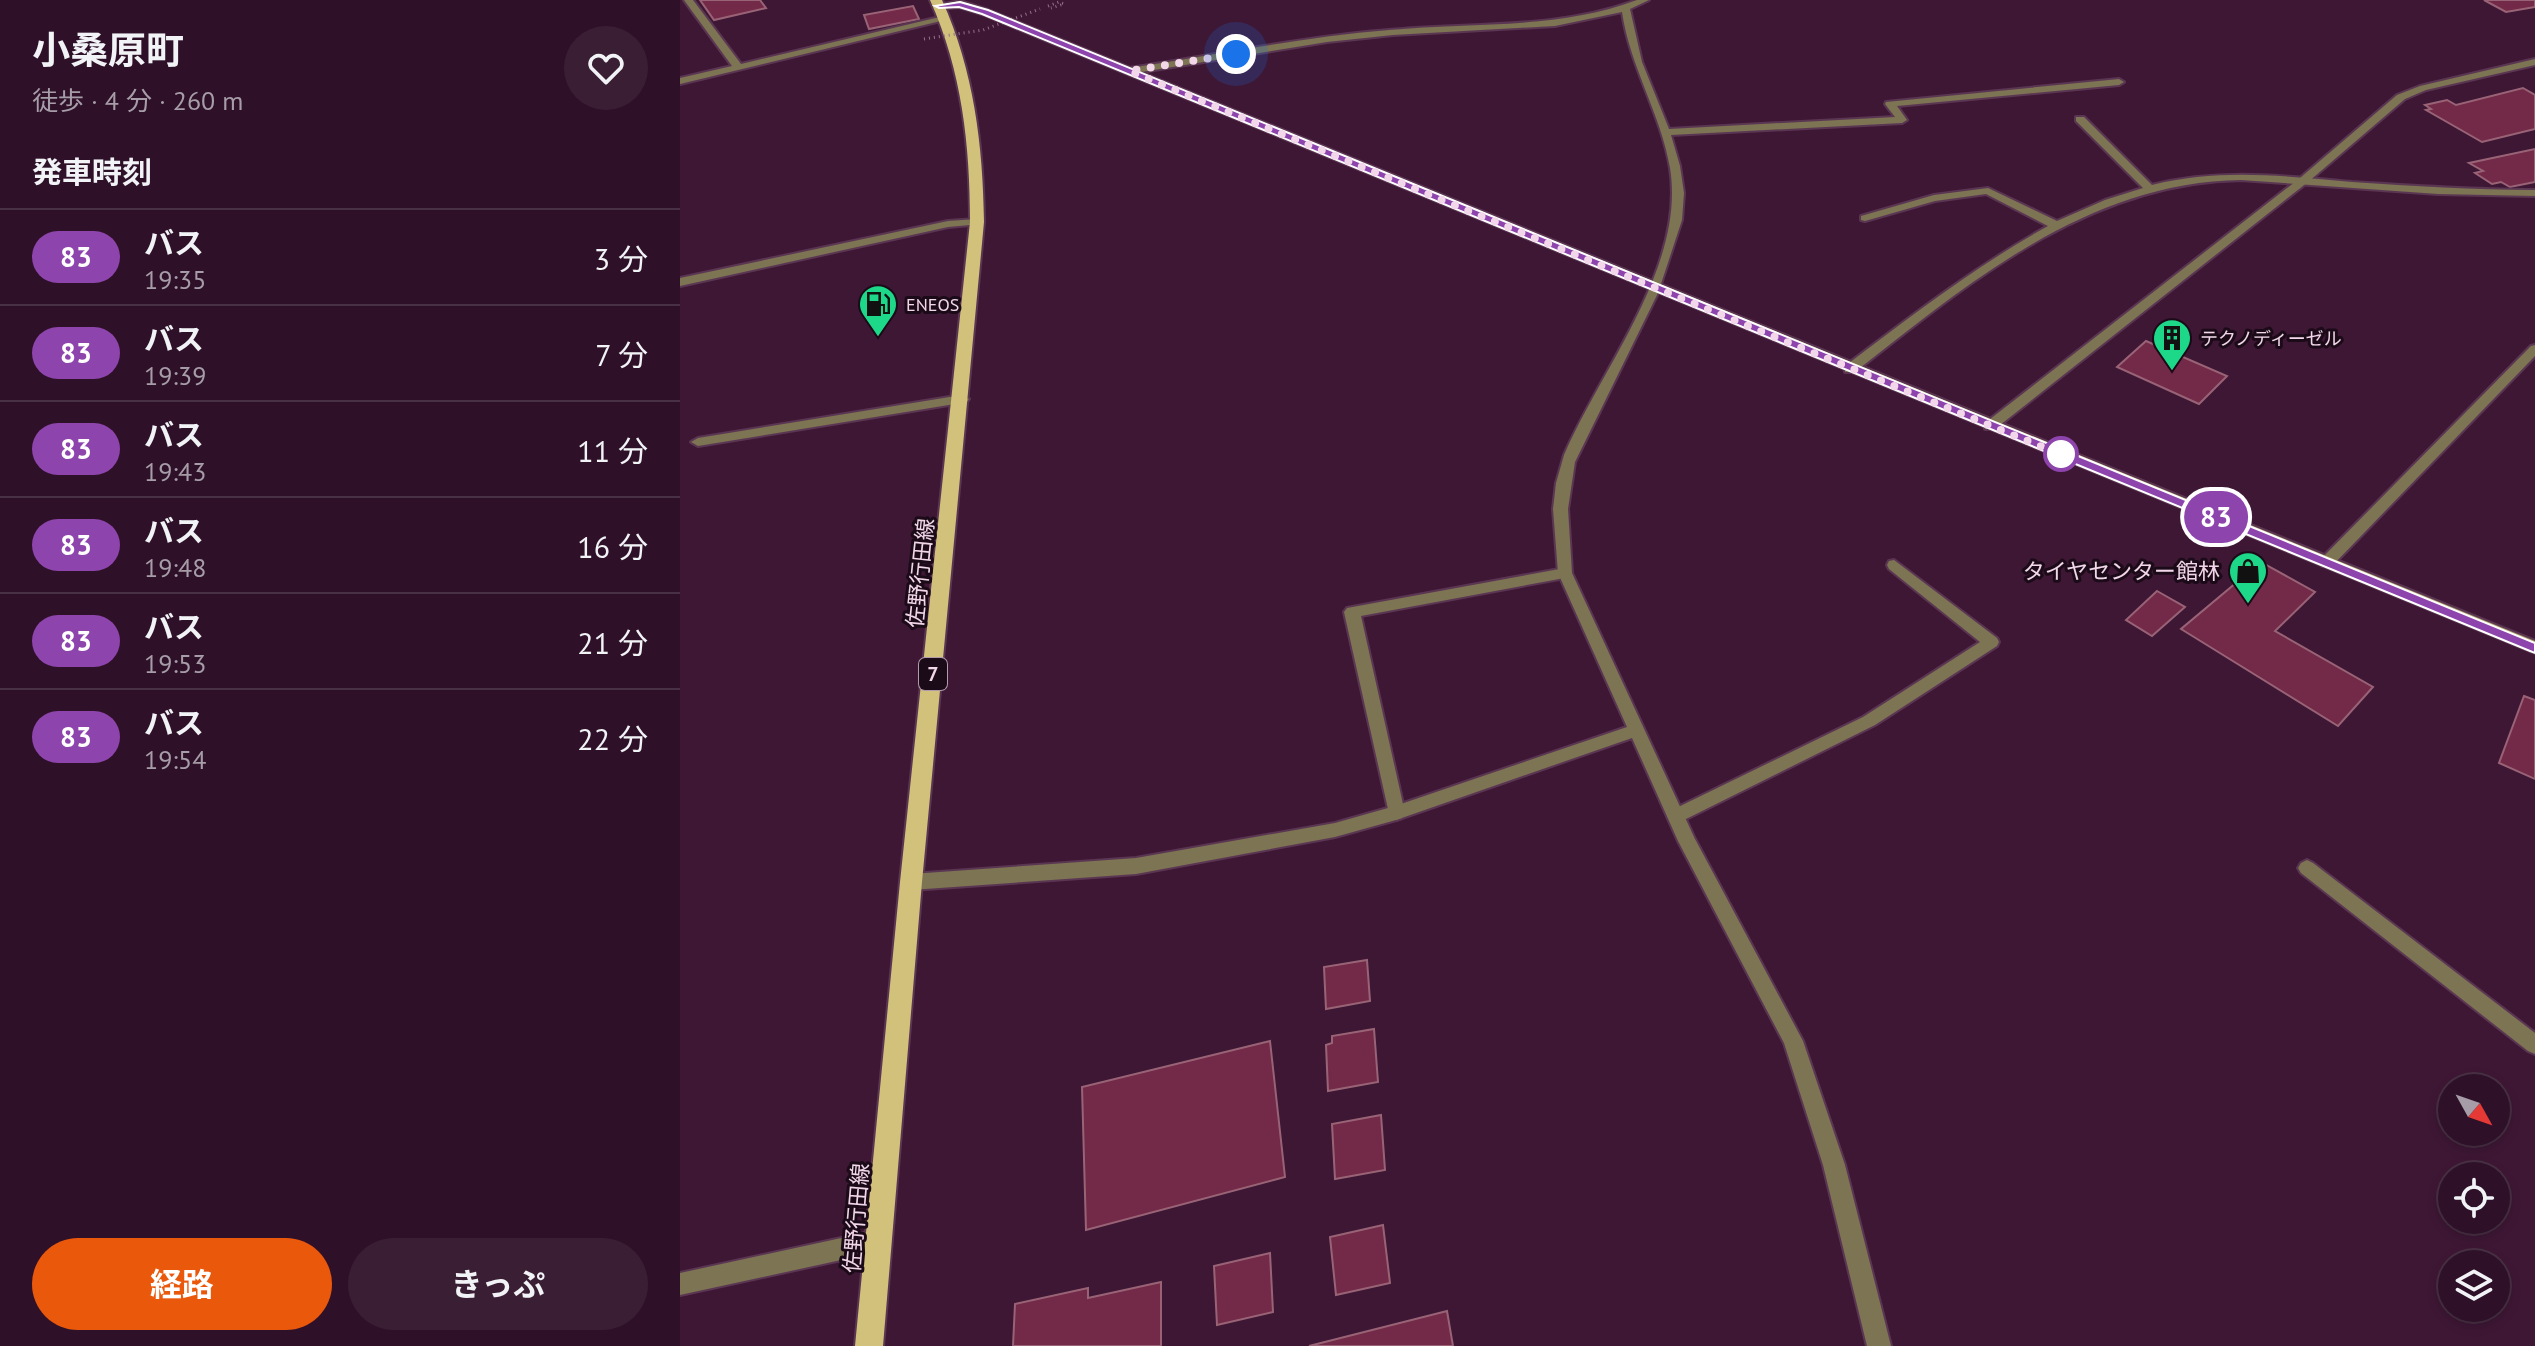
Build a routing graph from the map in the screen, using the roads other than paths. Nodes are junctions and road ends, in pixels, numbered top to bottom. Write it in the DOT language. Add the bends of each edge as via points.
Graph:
graph roads {
  1 [pos="688,0"];
  2 [pos="1645,0"];
  3 [pos="940,8"];
  4 [pos="1626,9"];
  5 [pos="2535,62"];
  6 [pos="738,67"];
  7 [pos="1129,71"];
  8 [pos="680,81"];
  9 [pos="2119,82"];
  10 [pos="2080,119"];
  11 [pos="1665,132"];
  12 [pos="2304,180"];
  13 [pos="2149,188"];
  14 [pos="2535,193"];
  15 [pos="1865,218"];
  16 [pos="977,222"];
  17 [pos="2057,226"];
  18 [pos="680,282"];
  19 [pos="1654,287"];
  20 [pos="2535,349"];
  21 [pos="1850,369"];
  22 [pos="962,399"];
  23 [pos="1990,426"];
  24 [pos="698,442"];
  25 [pos="2327,562"];
  26 [pos="1894,565"];
  27 [pos="1565,573"];
  28 [pos="2535,647"];
  29 [pos="1637,730"];
  30 [pos="1396,813"];
  31 [pos="1676,816"];
  32 [pos="2307,868"];
  33 [pos="911,882"];
  34 [pos="2535,1045"];
  35 [pos="878,1241"];
  36 [pos="680,1284"];
  37 [pos="869,1346"];
  38 [pos="1879,1346"];
  1 -- 6 [label="street"];
  2 -- 4 [label="street"];
  3 -- 6 [label="street"];
  3 -- 7 [label="street" via="971,6"];
  3 -- 16 [label="main road, 佐野行田線 / 7" via="967,96 978,163"];
  4 -- 7 [label="street" via="1494,29 1312,41"];
  4 -- 11 [label="street" via="1627,28"];
  5 -- 12 [label="street" via="2401,97"];
  6 -- 8 [label="street"];
  7 -- 19 [label="street"];
  9 -- 11 [label="street" via="1890,104 1902,120"];
  10 -- 13 [label="street"];
  11 -- 19 [label="street" via="1679,187 1675,221"];
  12 -- 13 [label="street" via="2211,178"];
  12 -- 14 [label="street" via="2464,194"];
  12 -- 23 [label="street"];
  13 -- 17 [label="street"];
  15 -- 17 [label="street" via="1934,198 1988,191"];
  16 -- 18 [label="street"];
  16 -- 22 [label="main road, 佐野行田線 / 7"];
  17 -- 21 [label="street" via="1973,275"];
  19 -- 21 [label="street"];
  19 -- 27 [label="street" via="1566,470 1559,530"];
  20 -- 25 [label="street"];
  21 -- 23 [label="street"];
  22 -- 24 [label="street"];
  22 -- 33 [label="main road, 佐野行田線 / 7"];
  23 -- 25 [label="street"];
  25 -- 28 [label="street"];
  26 -- 31 [label="street" via="1991,642 1869,721"];
  27 -- 29 [label="street"];
  27 -- 30 [label="street" via="1352,612"];
  29 -- 30 [label="street"];
  29 -- 31 [label="street"];
  30 -- 33 [label="street" via="1335,830 1136,866"];
  31 -- 38 [label="street" via="1793,1041 1834,1165"];
  32 -- 34 [label="street"];
  33 -- 35 [label="main road, 佐野行田線 / 7"];
  35 -- 36 [label="street"];
  35 -- 37 [label="main road, 佐野行田線 / 7"];
}
